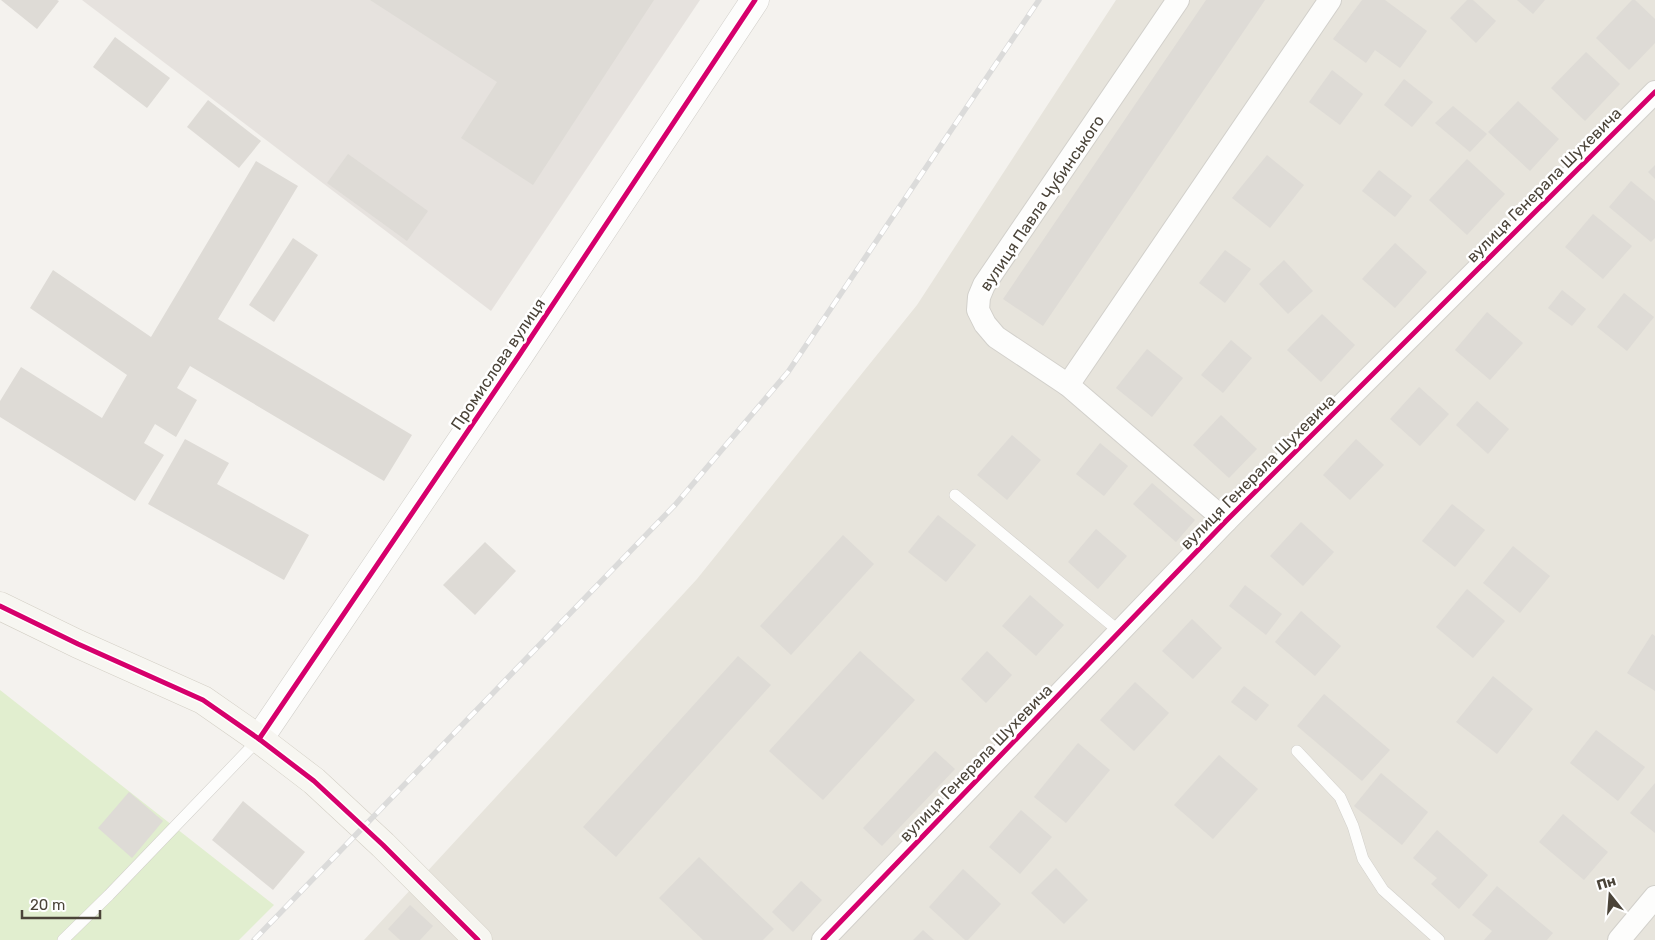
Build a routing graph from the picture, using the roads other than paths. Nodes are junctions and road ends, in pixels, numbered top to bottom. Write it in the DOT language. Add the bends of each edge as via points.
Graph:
graph roads {
  1 [pos="755,0"];
  2 [pos="1178,0"];
  3 [pos="1330,0"];
  4 [pos="1655,92"];
  5 [pos="1068,385"];
  6 [pos="955,495"];
  7 [pos="1226,521"];
  8 [pos="0,606"];
  9 [pos="1120,632"];
  10 [pos="259,739"];
  11 [pos="1297,751"];
  12 [pos="1655,897"];
  13 [pos="63,940"];
  14 [pos="478,940"];
  15 [pos="823,940"];
  16 [pos="1439,940"];
  17 [pos="1619,940"];
  1 -- 10 [label="street, Промислова вулиця"];
  2 -- 5 [label="street, вулиця Павла Чубинського" via="984,285 979,297 978,310 996,337"];
  3 -- 5 [label="street"];
  4 -- 7 [label="street, вулиця Генерала Шухевича"];
  5 -- 7 [label="street, вулиця Павла Чубинського"];
  6 -- 9 [label="lane"];
  7 -- 9 [label="street, вулиця Генерала Шухевича"];
  8 -- 10 [label="main road" via="203,700"];
  9 -- 15 [label="street, вулиця Генерала Шухевича"];
  10 -- 13 [label="lane"];
  10 -- 14 [label="main road" via="314,781"];
  11 -- 16 [label="lane" via="1340,797 1363,858 1383,890"];
  12 -- 17 [label="street"];
}
